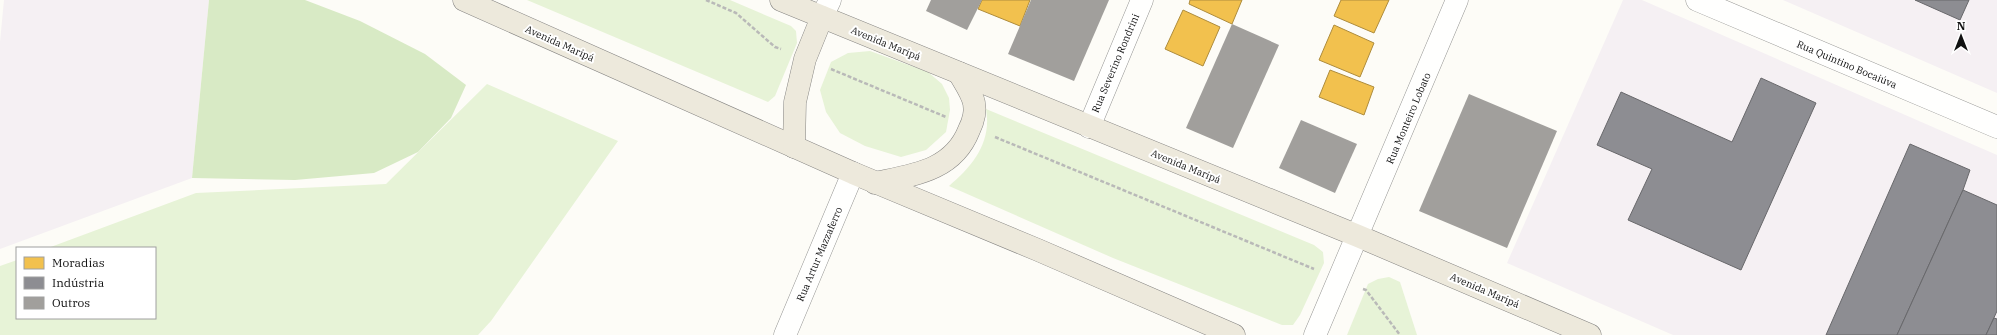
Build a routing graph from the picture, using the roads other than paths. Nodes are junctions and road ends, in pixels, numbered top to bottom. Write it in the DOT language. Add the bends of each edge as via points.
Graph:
graph roads {
  1 [pos="464,0"];
  2 [pos="781,0"];
  3 [pos="1142,0"];
  4 [pos="1457,0"];
  5 [pos="1697,0"];
  6 [pos="826,9"];
  7 [pos="959,73"];
  8 [pos="1089,127"];
  9 [pos="1997,127"];
  10 [pos="794,147"];
  11 [pos="853,174"];
  12 [pos="875,183"];
  13 [pos="1358,236"];
  14 [pos="785,335"];
  15 [pos="1234,335"];
  16 [pos="1315,335"];
  17 [pos="1590,335"];
  1 -- 10 [label="main road, Avenida Maripá"];
  2 -- 6 [label="main road, Avenida Maripá"];
  3 -- 8 [label="street, Rua Severino Rondrini"];
  4 -- 13 [label="street, Rua Monteiro Lobato"];
  5 -- 9 [label="street, Rua Quintino Bocaiúva"];
  6 -- 7 [label="main road, Avenida Maripá"];
  6 -- 10 [label="main road" via="805,59 795,102"];
  7 -- 8 [label="main road, Avenida Maripá"];
  7 -- 12 [label="main road" via="974,103 974,118 964,144 944,163 917,174"];
  8 -- 13 [label="main road, Avenida Maripá"];
  10 -- 11 [label="main road, Avenida Maripá"];
  11 -- 12 [label="main road, Avenida Maripá"];
  11 -- 14 [label="street, Rua Artur Mazzaferro"];
  12 -- 15 [label="main road, Avenida Maripá"];
  13 -- 16 [label="street, Rua Monteiro Lobato"];
  13 -- 17 [label="main road, Avenida Maripá"];
}
